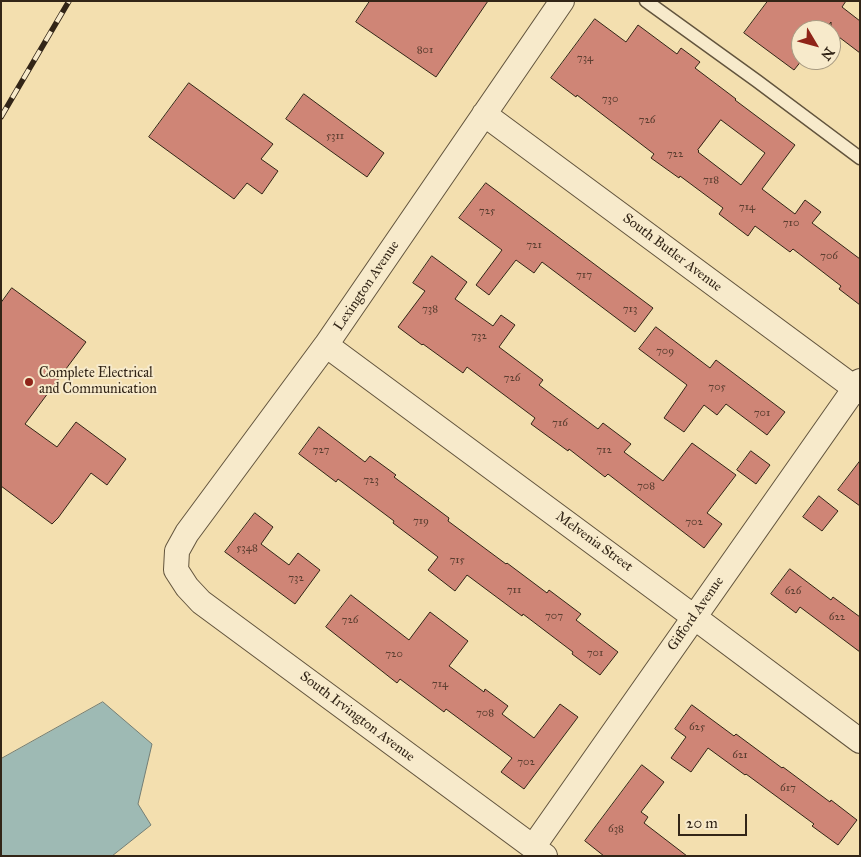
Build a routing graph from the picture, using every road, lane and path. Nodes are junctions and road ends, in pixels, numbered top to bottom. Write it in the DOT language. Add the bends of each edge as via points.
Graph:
graph roads {
  1 [pos="562,1"];
  2 [pos="646,1"];
  3 [pos="484,114"];
  4 [pos="860,158"];
  5 [pos="326,345"];
  6 [pos="858,387"];
  7 [pos="176,570"];
  8 [pos="694,617"];
  9 [pos="860,741"];
  10 [pos="539,852"];
  1 -- 3 [label="street, Lexington Avenue"];
  2 -- 4 [label="lane"];
  3 -- 5 [label="street, Lexington Avenue"];
  3 -- 6 [label="street, South Butler Avenue"];
  5 -- 7 [label="street, Lexington Avenue" via="187,533 177,551"];
  5 -- 8 [label="street, Melvenia Street"];
  6 -- 8 [label="street, Gifford Avenue"];
  7 -- 10 [label="street, South Irvington Avenue" via="201,602"];
  8 -- 9 [label="street, Melvenia Street"];
  8 -- 10 [label="street, Gifford Avenue"];
}
